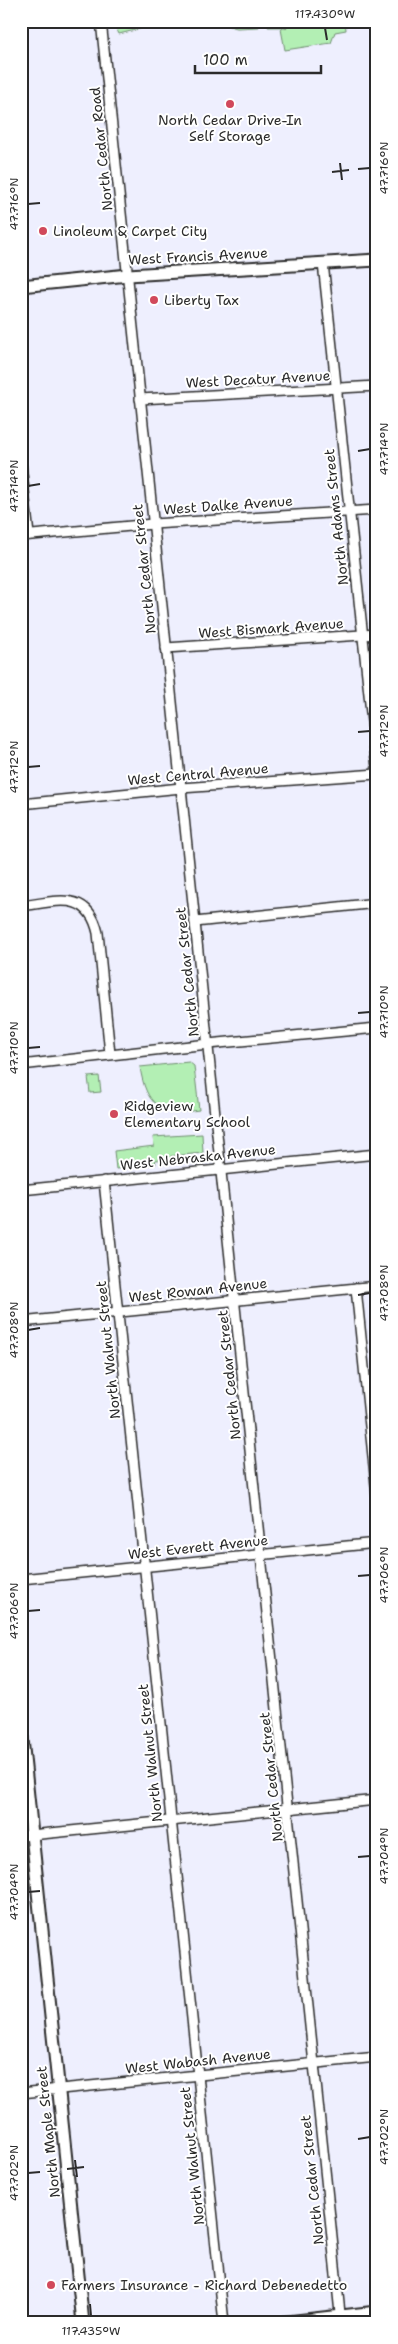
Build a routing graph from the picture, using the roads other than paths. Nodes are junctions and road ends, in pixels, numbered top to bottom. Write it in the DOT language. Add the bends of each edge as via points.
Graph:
graph roads {
  1 [pos="101,21"];
  2 [pos="377,260"];
  3 [pos="323,263"];
  4 [pos="128,275"];
  5 [pos="21,286"];
  6 [pos="377,386"];
  7 [pos="336,388"];
  8 [pos="140,399"];
  9 [pos="21,464"];
  10 [pos="377,510"];
  11 [pos="350,512"];
  12 [pos="153,524"];
  13 [pos="25,536"];
  14 [pos="377,634"];
  15 [pos="362,635"];
  16 [pos="166,648"];
  17 [pos="377,768"];
  18 [pos="377,774"];
  19 [pos="181,788"];
  20 [pos="21,804"];
  21 [pos="377,903"];
  22 [pos="21,906"];
  23 [pos="195,922"];
  24 [pos="377,1028"];
  25 [pos="208,1044"];
  26 [pos="110,1054"];
  27 [pos="21,1065"];
  28 [pos="377,1154"];
  29 [pos="221,1168"];
  30 [pos="104,1181"];
  31 [pos="21,1190"];
  32 [pos="377,1286"];
  33 [pos="356,1288"];
  34 [pos="235,1299"];
  35 [pos="118,1312"];
  36 [pos="21,1322"];
  37 [pos="377,1496"];
  38 [pos="377,1543"];
  39 [pos="261,1554"];
  40 [pos="144,1566"];
  41 [pos="21,1579"];
  42 [pos="21,1730"];
  43 [pos="377,1800"];
  44 [pos="289,1809"];
  45 [pos="170,1820"];
  46 [pos="27,1836"];
  47 [pos="377,2057"];
  48 [pos="314,2063"];
  49 [pos="198,2075"];
  50 [pos="59,2090"];
  51 [pos="21,2093"];
  52 [pos="377,2312"];
  53 [pos="341,2320"];
  54 [pos="83,2323"];
  55 [pos="224,2323"];
  56 [pos="278,2323"];
  1 -- 4 [label="street, North Cedar Road"];
  2 -- 3 [label="main road, West Francis Avenue"];
  3 -- 4 [label="main road, West Francis Avenue"];
  3 -- 7 [label="street, North Adams Street"];
  4 -- 5 [label="main road, West Francis Avenue"];
  4 -- 8 [label="street, North Cedar Street"];
  6 -- 7 [label="street, West Decatur Avenue"];
  7 -- 8 [label="street, West Decatur Avenue"];
  7 -- 11 [label="street, North Adams Street"];
  8 -- 12 [label="street, North Cedar Street"];
  9 -- 13 [label="street"];
  10 -- 11 [label="street, West Dalke Avenue"];
  11 -- 12 [label="street, West Dalke Avenue"];
  11 -- 15 [label="street, North Adams Street"];
  12 -- 13 [label="street, West Dalke Avenue"];
  12 -- 16 [label="street, North Cedar Street"];
  14 -- 15 [label="street, West Bismark Avenue"];
  15 -- 16 [label="street, West Bismark Avenue"];
  15 -- 17 [label="street, North Adams Street"];
  16 -- 19 [label="street, North Cedar Street"];
  18 -- 19 [label="street, West Central Avenue"];
  19 -- 20 [label="street, West Central Avenue"];
  19 -- 23 [label="street, North Cedar Street"];
  21 -- 23 [label="street"];
  22 -- 26 [label="street" via="75,902 85,907 94,918"];
  23 -- 25 [label="street, North Cedar Street"];
  24 -- 25 [label="street"];
  25 -- 26 [label="street"];
  25 -- 29 [label="street, North Cedar Street"];
  26 -- 27 [label="street"];
  28 -- 29 [label="street, West Nebraska Avenue"];
  29 -- 30 [label="street, West Nebraska Avenue"];
  29 -- 34 [label="street, North Cedar Street"];
  30 -- 31 [label="street, West Nebraska Avenue"];
  30 -- 35 [label="street, North Walnut Street"];
  32 -- 33 [label="street, West Rowan Avenue"];
  33 -- 34 [label="street, West Rowan Avenue"];
  33 -- 37 [label="street"];
  34 -- 35 [label="street, West Rowan Avenue"];
  34 -- 39 [label="street, North Cedar Street"];
  35 -- 36 [label="street, West Rowan Avenue"];
  35 -- 40 [label="street, North Walnut Street"];
  38 -- 39 [label="street, West Everett Avenue"];
  39 -- 40 [label="street, West Everett Avenue"];
  39 -- 44 [label="street, North Cedar Street"];
  40 -- 41 [label="street, West Everett Avenue"];
  40 -- 45 [label="street, North Walnut Street"];
  42 -- 46 [label="main road, North Maple Street"];
  43 -- 44 [label="street"];
  44 -- 45 [label="street"];
  44 -- 48 [label="street, North Cedar Street"];
  45 -- 46 [label="street"];
  45 -- 49 [label="street, North Walnut Street"];
  46 -- 50 [label="main road, North Maple Street"];
  47 -- 48 [label="street, West Wabash Avenue"];
  48 -- 49 [label="street, West Wabash Avenue"];
  48 -- 53 [label="street, North Cedar Street"];
  49 -- 50 [label="street, West Wabash Avenue"];
  49 -- 55 [label="street, North Walnut Street"];
  50 -- 51 [label="street, West Wabash Avenue"];
  50 -- 54 [label="main road, North Maple Street"];
  52 -- 53 [label="main road"];
  53 -- 56 [label="main road"];
}
